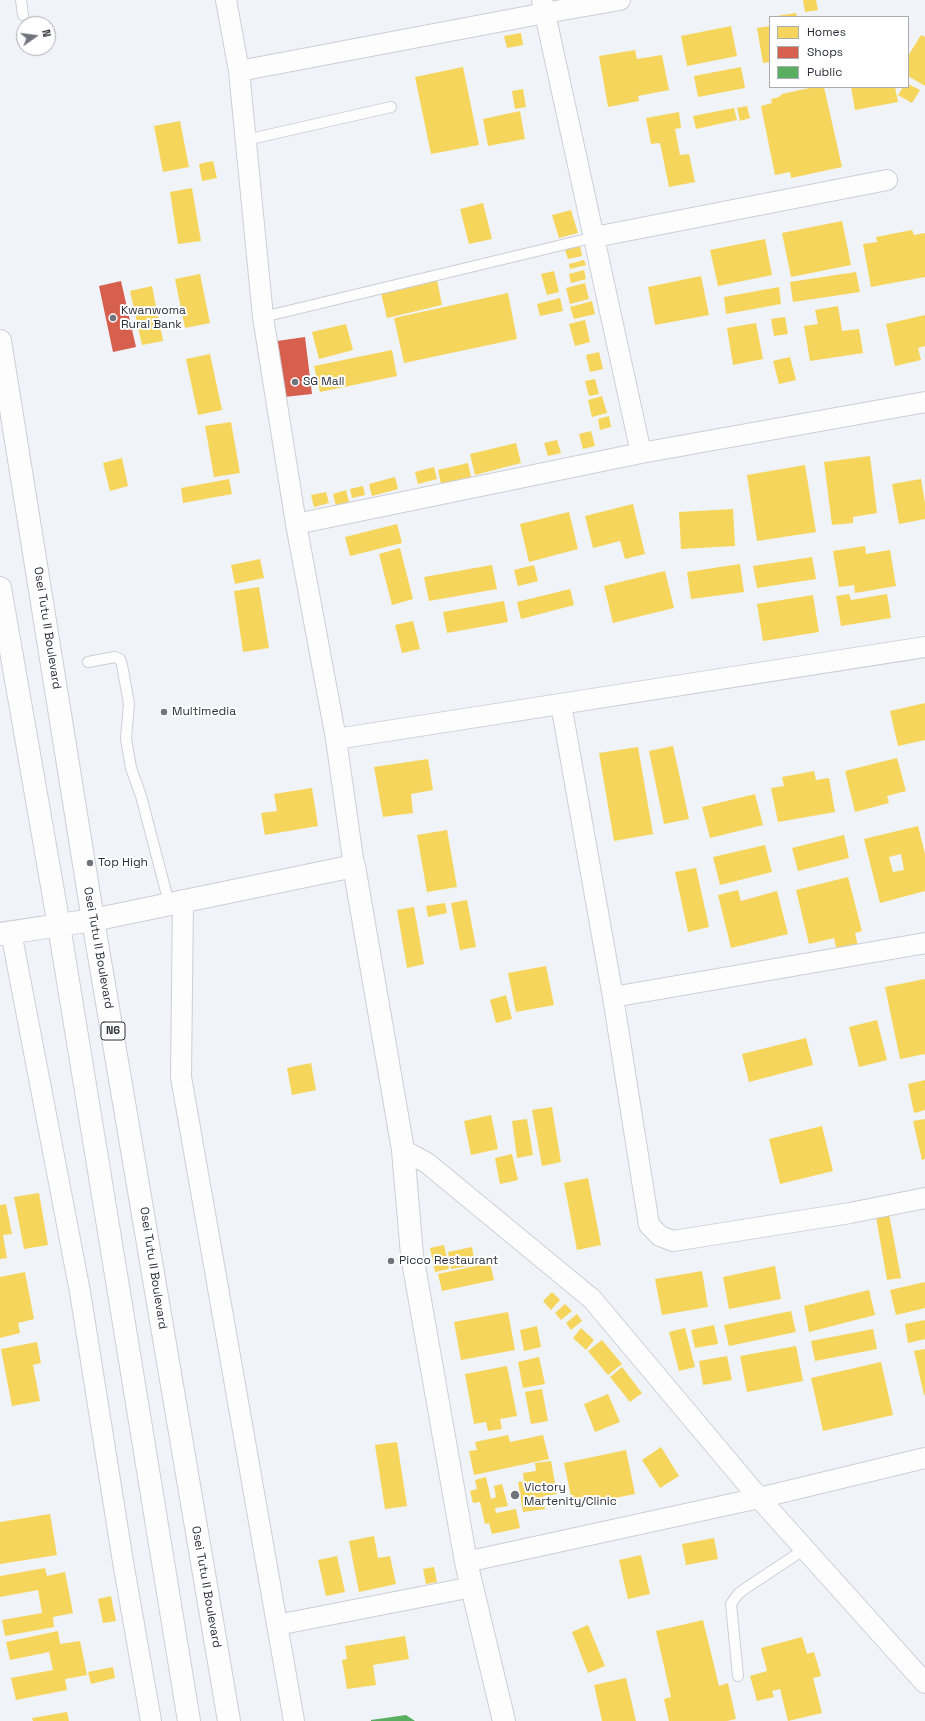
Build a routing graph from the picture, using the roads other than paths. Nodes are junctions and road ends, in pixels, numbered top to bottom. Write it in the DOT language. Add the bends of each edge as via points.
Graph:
graph roads {
  1 [pos="21,0"];
  2 [pos="226,0"];
  3 [pos="620,0"];
  4 [pos="543,6"];
  5 [pos="23,15"];
  6 [pos="239,71"];
  7 [pos="391,107"];
  8 [pos="246,140"];
  9 [pos="887,180"];
  10 [pos="595,237"];
  11 [pos="263,317"];
  12 [pos="0,341"];
  13 [pos="925,402"];
  14 [pos="641,453"];
  15 [pos="296,524"];
  16 [pos="0,588"];
  17 [pos="925,647"];
  18 [pos="7,660"];
  19 [pos="88,662"];
  20 [pos="561,704"];
  21 [pos="336,738"];
  22 [pos="354,866"];
  23 [pos="176,902"];
  24 [pos="93,920"];
  25 [pos="59,926"];
  26 [pos="6,933"];
  27 [pos="925,943"];
  28 [pos="613,998"];
  29 [pos="403,1150"];
  30 [pos="925,1198"];
  31 [pos="925,1458"];
  32 [pos="759,1498"];
  33 [pos="805,1549"];
  34 [pos="466,1562"];
  35 [pos="472,1587"];
  36 [pos="277,1625"];
  37 [pos="738,1676"];
  38 [pos="925,1683"];
  39 [pos="151,1721"];
  40 [pos="189,1721"];
  41 [pos="229,1721"];
  42 [pos="294,1721"];
  43 [pos="504,1721"];
  1 -- 5 [label="lane"];
  2 -- 6 [label="street"];
  3 -- 4 [label="street"];
  4 -- 6 [label="street"];
  4 -- 10 [label="street"];
  6 -- 8 [label="street"];
  7 -- 8 [label="lane"];
  8 -- 11 [label="street"];
  9 -- 10 [label="street"];
  10 -- 11 [label="lane"];
  10 -- 14 [label="street"];
  11 -- 15 [label="street"];
  12 -- 24 [label="main road, Osei Tutu II Boulevard / N6"];
  13 -- 14 [label="street"];
  14 -- 15 [label="street"];
  15 -- 21 [label="street"];
  16 -- 18 [label="main road"];
  17 -- 20 [label="street"];
  18 -- 25 [label="main road"];
  19 -- 23 [label="lane" via="114,657 120,660 122,665 129,704 126,740 131,768"];
  20 -- 21 [label="street"];
  20 -- 28 [label="street"];
  21 -- 22 [label="street"];
  22 -- 23 [label="main road"];
  22 -- 29 [label="main road"];
  23 -- 24 [label="main road"];
  23 -- 36 [label="street" via="181,1077"];
  24 -- 25 [label="main road"];
  24 -- 41 [label="main road, Osei Tutu II Boulevard / N6"];
  25 -- 26 [label="main road"];
  25 -- 40 [label="main road"];
  26 -- 39 [label="street" via="80,1292"];
  27 -- 28 [label="street"];
  28 -- 30 [label="street" via="649,1225 660,1236 673,1241 850,1213"];
  29 -- 32 [label="street" via="427,1163 592,1299"];
  29 -- 34 [label="main road" via="412,1255"];
  31 -- 32 [label="street"];
  32 -- 33 [label="street"];
  32 -- 34 [label="street"];
  33 -- 37 [label="lane" via="746,1588 731,1604"];
  33 -- 38 [label="street"];
  34 -- 35 [label="main road"];
  35 -- 36 [label="street"];
  35 -- 43 [label="main road"];
  36 -- 42 [label="street"];
}
